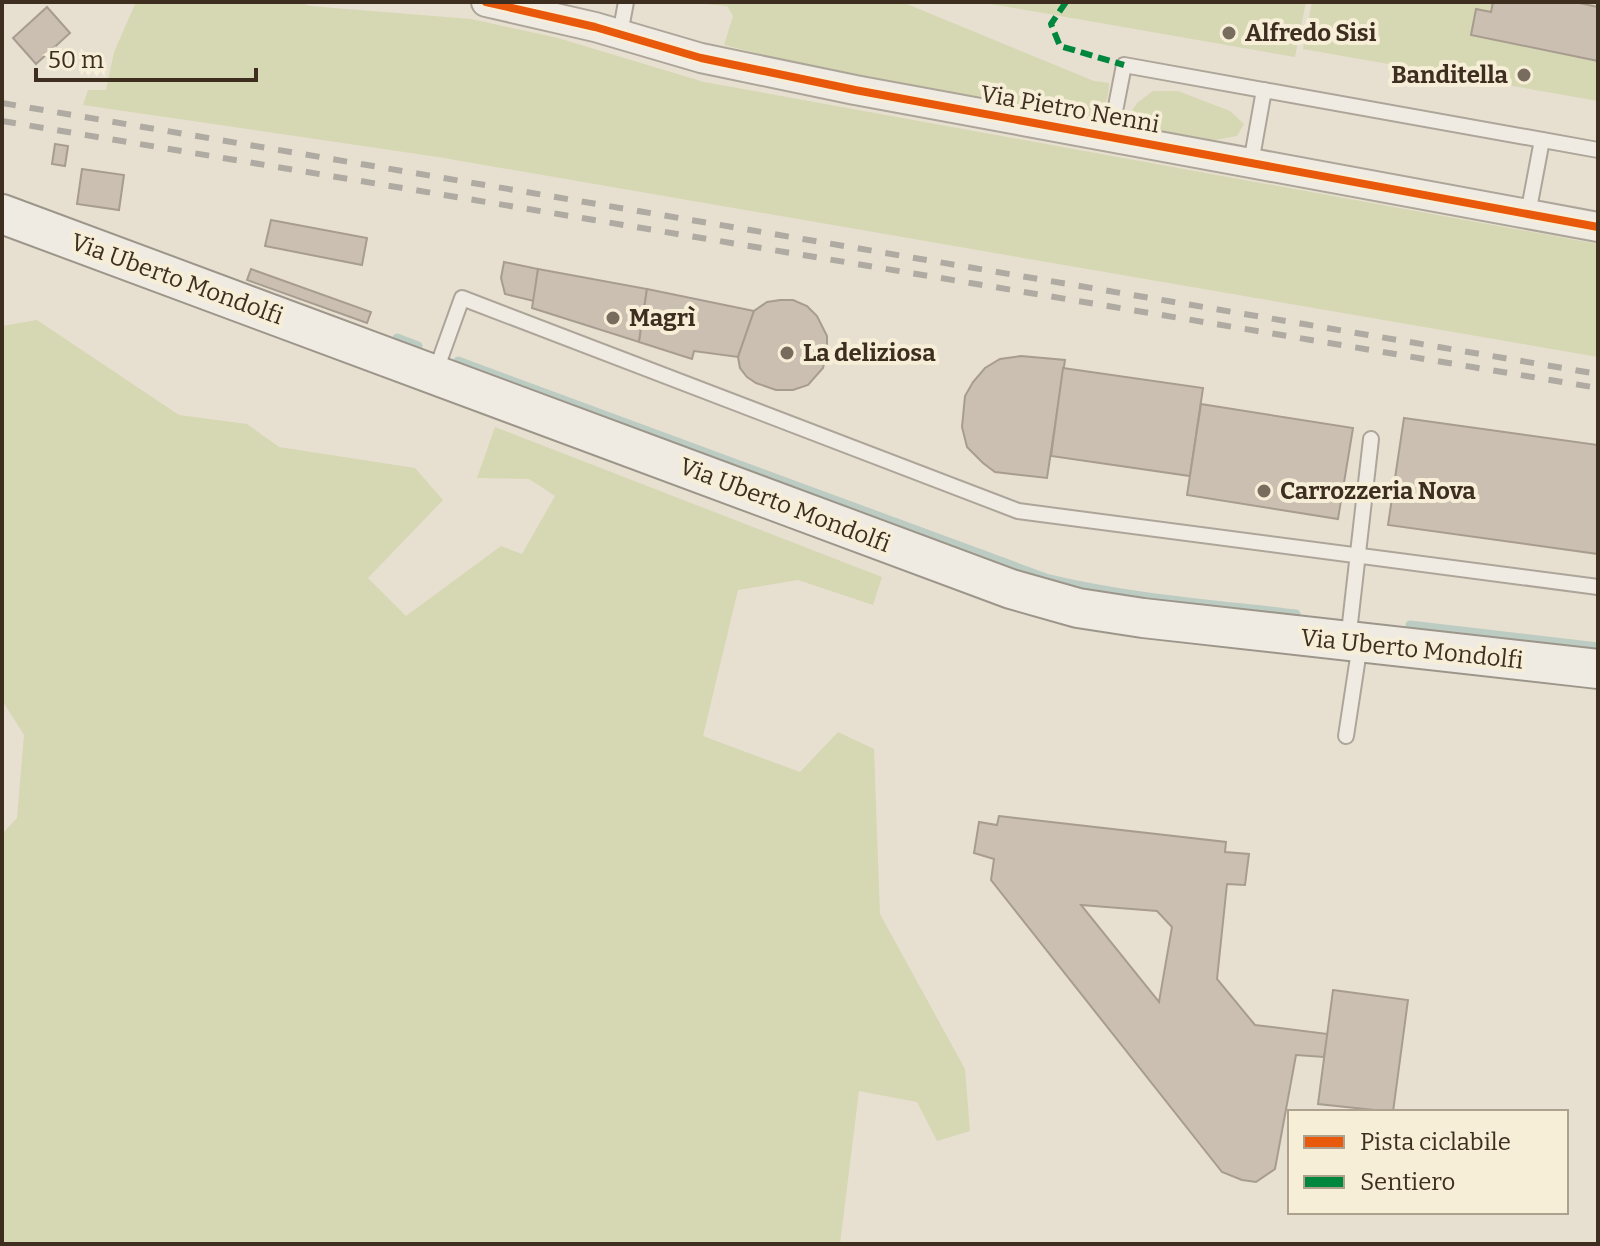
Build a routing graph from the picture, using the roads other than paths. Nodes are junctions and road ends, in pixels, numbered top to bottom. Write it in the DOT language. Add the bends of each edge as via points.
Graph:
graph roads {
  1 [pos="486,2"];
  2 [pos="566,2"];
  3 [pos="626,2"];
  4 [pos="531,8"];
  5 [pos="607,31"];
  6 [pos="1264,90"];
  7 [pos="1110,137"];
  8 [pos="1542,140"];
  9 [pos="1598,150"];
  10 [pos="1251,163"];
  11 [pos="2,214"];
  12 [pos="1528,214"];
  13 [pos="1598,227"];
  14 [pos="434,375"];
  15 [pos="1371,439"];
  16 [pos="1357,555"];
  17 [pos="1598,587"];
  18 [pos="1354,643"];
  19 [pos="1598,669"];
  20 [pos="1346,736"];
  1 -- 4 [label="street, Via Pietro Nenni"];
  2 -- 5 [label="street, Via Pietro Nenni"];
  3 -- 5 [label="lane"];
  4 -- 5 [label="street, Via Pietro Nenni"];
  5 -- 7 [label="street, Via Pietro Nenni" via="810,81"];
  6 -- 7 [label="lane" via="1124,65"];
  6 -- 8 [label="lane"];
  6 -- 10 [label="lane"];
  7 -- 10 [label="street, Via Pietro Nenni"];
  8 -- 9 [label="lane"];
  8 -- 12 [label="lane"];
  10 -- 12 [label="street, Via Pietro Nenni"];
  11 -- 14 [label="main road, Via Uberto Mondolfi"];
  12 -- 13 [label="street, Via Pietro Nenni"];
  14 -- 16 [label="lane" via="462,298 1018,511"];
  14 -- 18 [label="main road, Via Uberto Mondolfi" via="1056,603"];
  15 -- 16 [label="lane"];
  16 -- 17 [label="lane"];
  16 -- 18 [label="lane"];
  18 -- 19 [label="main road, Via Uberto Mondolfi"];
  18 -- 20 [label="lane"];
}
